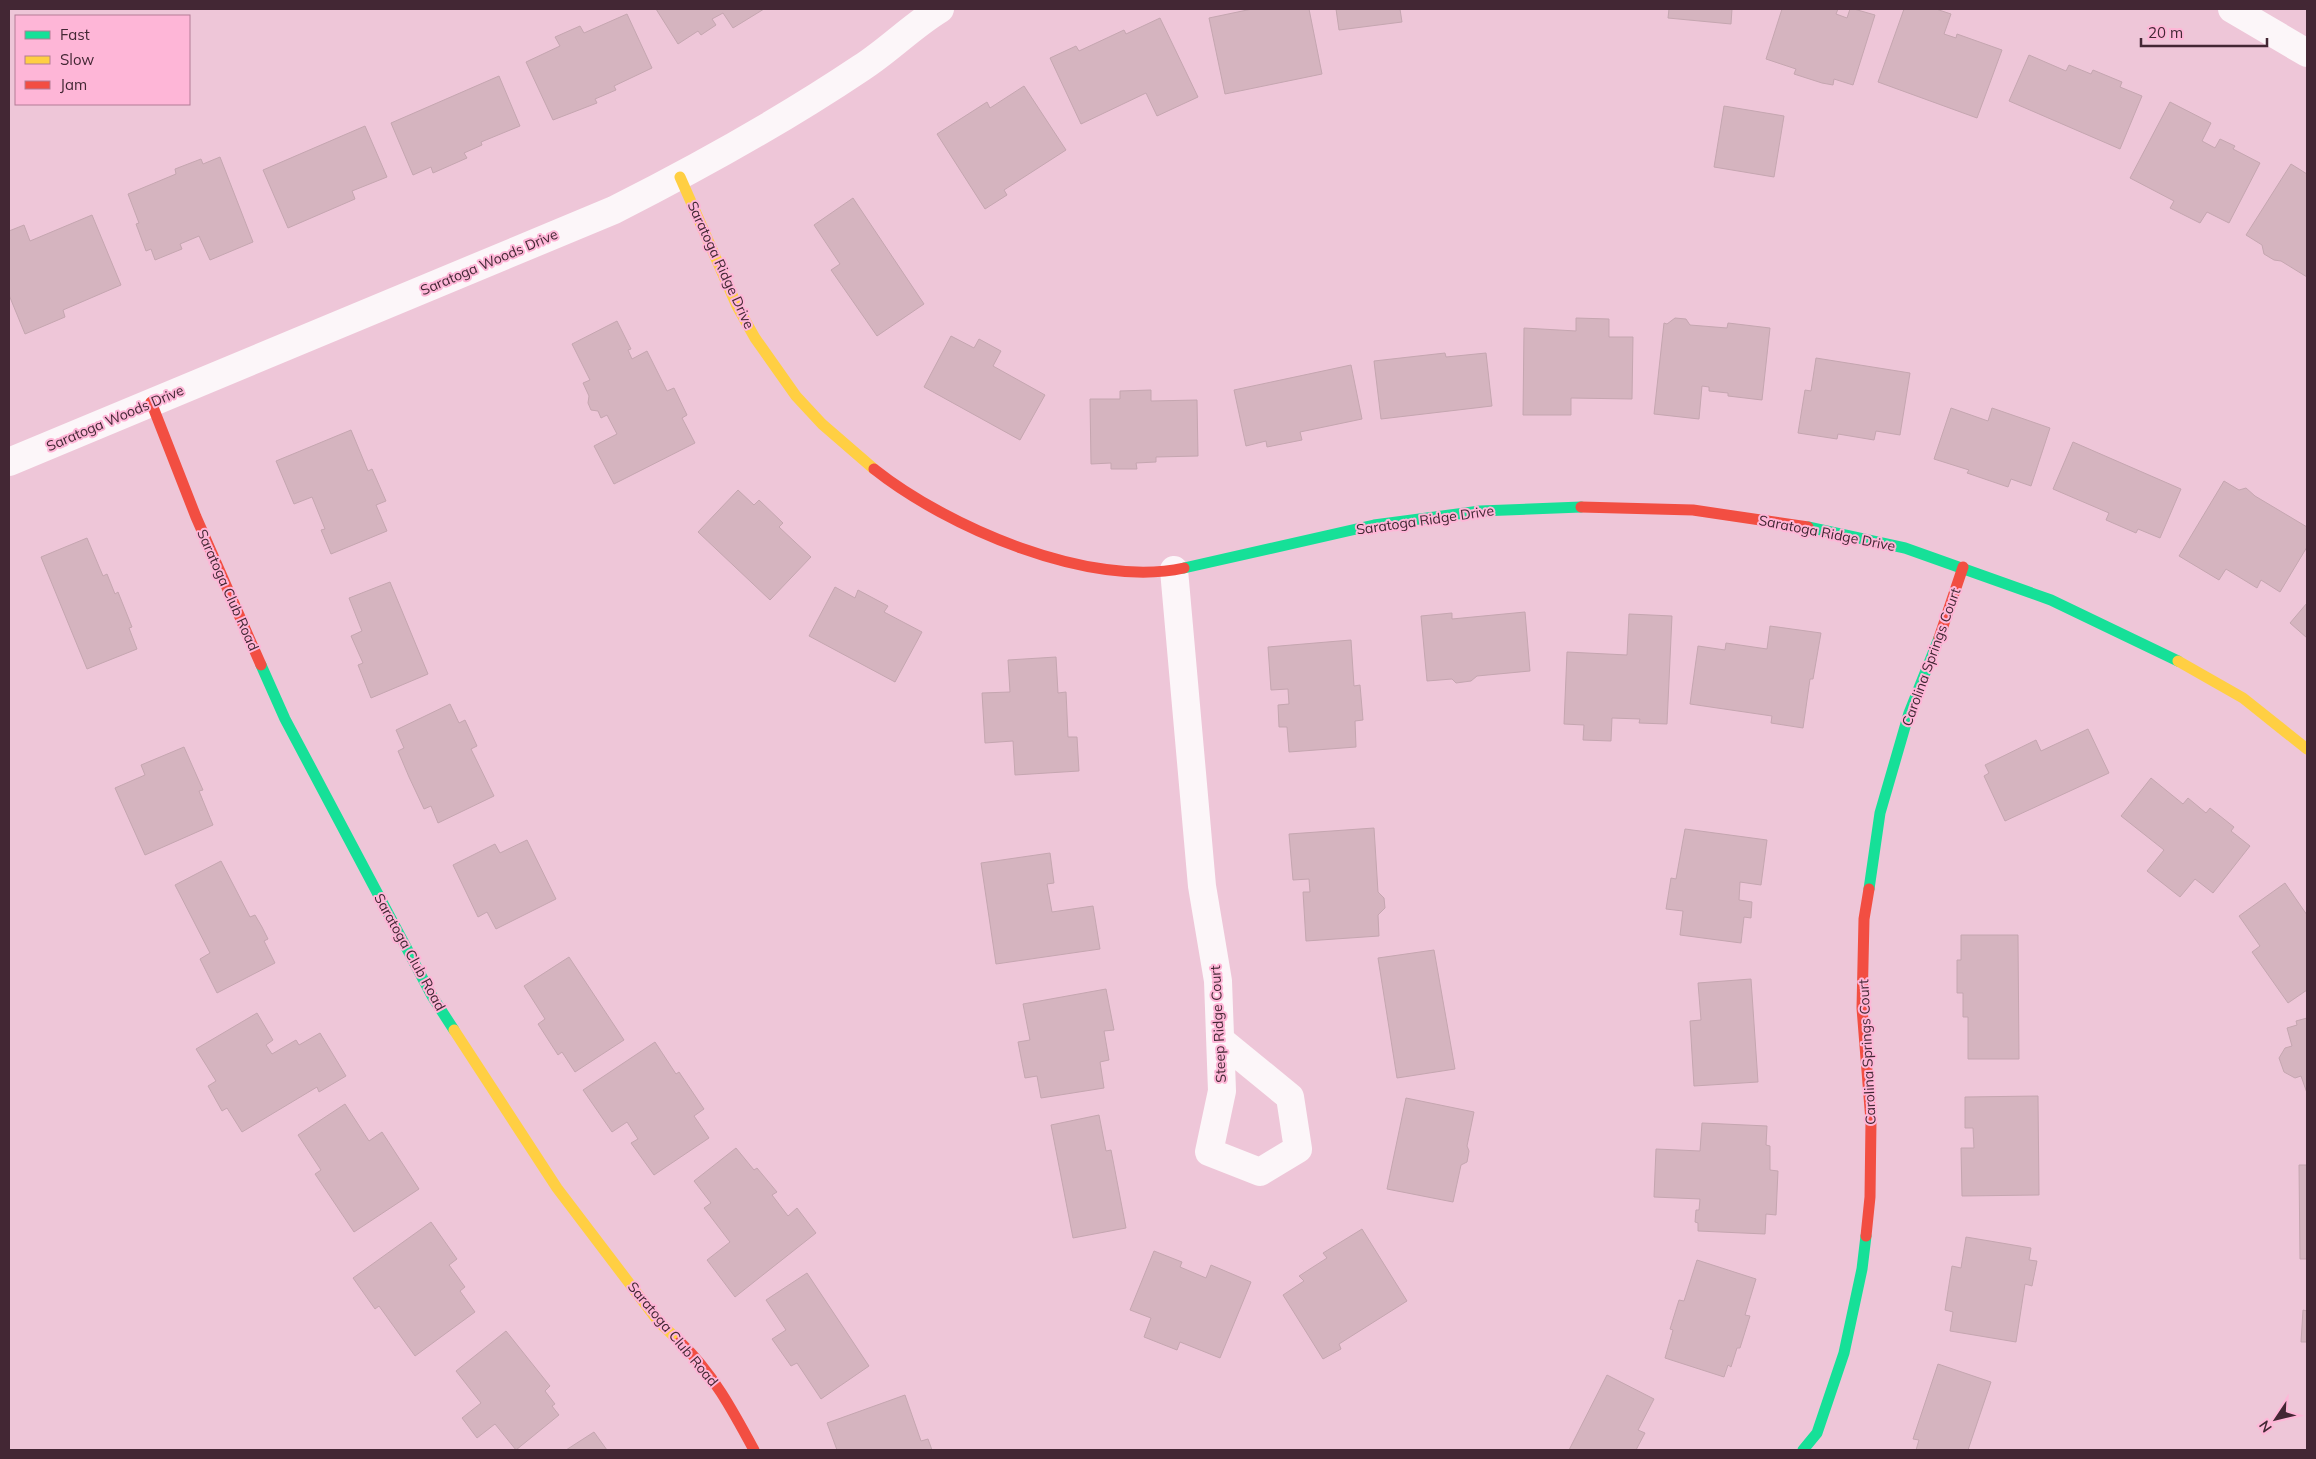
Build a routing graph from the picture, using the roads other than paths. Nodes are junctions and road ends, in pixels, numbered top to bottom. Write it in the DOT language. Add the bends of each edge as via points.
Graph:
graph roads {
  1 [pos="940,9"];
  2 [pos="2232,9"];
  3 [pos="2307,53"];
  4 [pos="680,177"];
  5 [pos="151,402"];
  6 [pos="9,462"];
  7 [pos="1963,568"];
  8 [pos="1174,570"];
  9 [pos="2307,749"];
  10 [pos="1224,1043"];
  11 [pos="754,1450"];
  12 [pos="1803,1450"];
  1 -- 4 [label="street, Saratoga Woods Drive" via="866,66 799,110"];
  2 -- 3 [label="street"];
  4 -- 5 [label="street, Saratoga Woods Drive" via="614,210"];
  4 -- 8 [label="street, Saratoga Ridge Drive" via="714,249 722,274 754,336 796,396 866,464 896,487 955,522 1012,546 1078,564 1152,573"];
  5 -- 6 [label="street, Saratoga Woods Drive"];
  5 -- 11 [label="street, Saratoga Club Road" via="196,516 285,719 432,996 557,1188 658,1321 691,1352 726,1398"];
  7 -- 8 [label="street, Saratoga Ridge Drive" via="1905,548 1796,524 1693,510 1596,506 1480,511 1374,525"];
  7 -- 9 [label="street, Saratoga Ridge Drive" via="2051,600 2173,658 2243,698"];
  7 -- 12 [label="street, Carolina Springs Court" via="1909,713 1880,813 1864,919 1862,1008 1871,1121 1870,1187 1862,1270 1844,1353 1817,1433"];
  8 -- 10 [label="street, Steep Ridge Court" via="1202,886 1218,981 1222,1091 1209,1152 1260,1172 1298,1149 1290,1098"];
}
